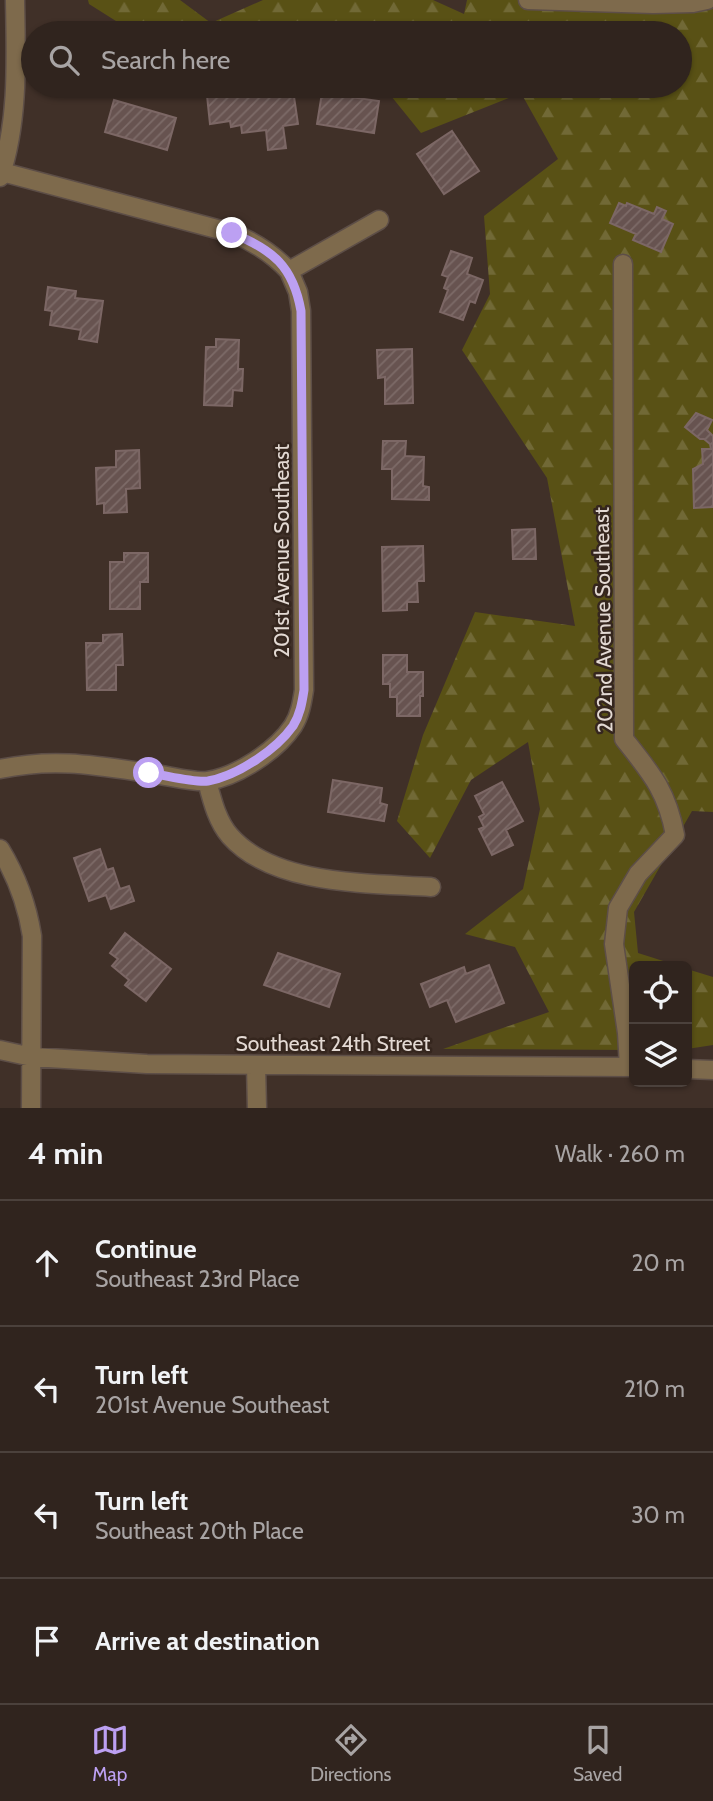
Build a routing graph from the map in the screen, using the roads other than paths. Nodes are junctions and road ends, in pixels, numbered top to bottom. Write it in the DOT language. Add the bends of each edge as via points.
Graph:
graph roads {
  1 [pos="15,0"];
  2 [pos="528,0"];
  3 [pos="707,0"];
  4 [pos="1,174"];
  5 [pos="379,220"];
  6 [pos="623,264"];
  7 [pos="289,271"];
  8 [pos="0,769"];
  9 [pos="207,781"];
  10 [pos="0,849"];
  11 [pos="431,887"];
  12 [pos="0,1050"];
  13 [pos="629,1050"];
  14 [pos="32,1057"];
  15 [pos="257,1066"];
  16 [pos="629,1067"];
  17 [pos="692,1069"];
  18 [pos="713,1070"];
  19 [pos="32,1108"];
  20 [pos="257,1108"];
  1 -- 4 [label="street" via="14,94"];
  2 -- 3 [label="street" via="653,4"];
  4 -- 7 [label="street" via="232,233 274,255"];
  5 -- 7 [label="street"];
  6 -- 13 [label="street, 202nd Avenue Southeast" via="624,739 657,779 675,835 638,874 618,908 614,944"];
  7 -- 9 [label="street, 201st Avenue Southeast" via="301,311 304,690 293,725 279,742 241,769"];
  8 -- 9 [label="street" via="56,761"];
  9 -- 11 [label="street" via="216,813 230,835 250,853 274,865 339,881"];
  10 -- 14 [label="street" via="28,911 33,965"];
  12 -- 14 [label="street, Southeast 24th Street"];
  14 -- 15 [label="street, Southeast 24th Street" via="91,1063"];
  14 -- 19 [label="street"];
  15 -- 16 [label="street, Southeast 24th Street"];
  15 -- 20 [label="street"];
  17 -- 18 [label="street"];
}
